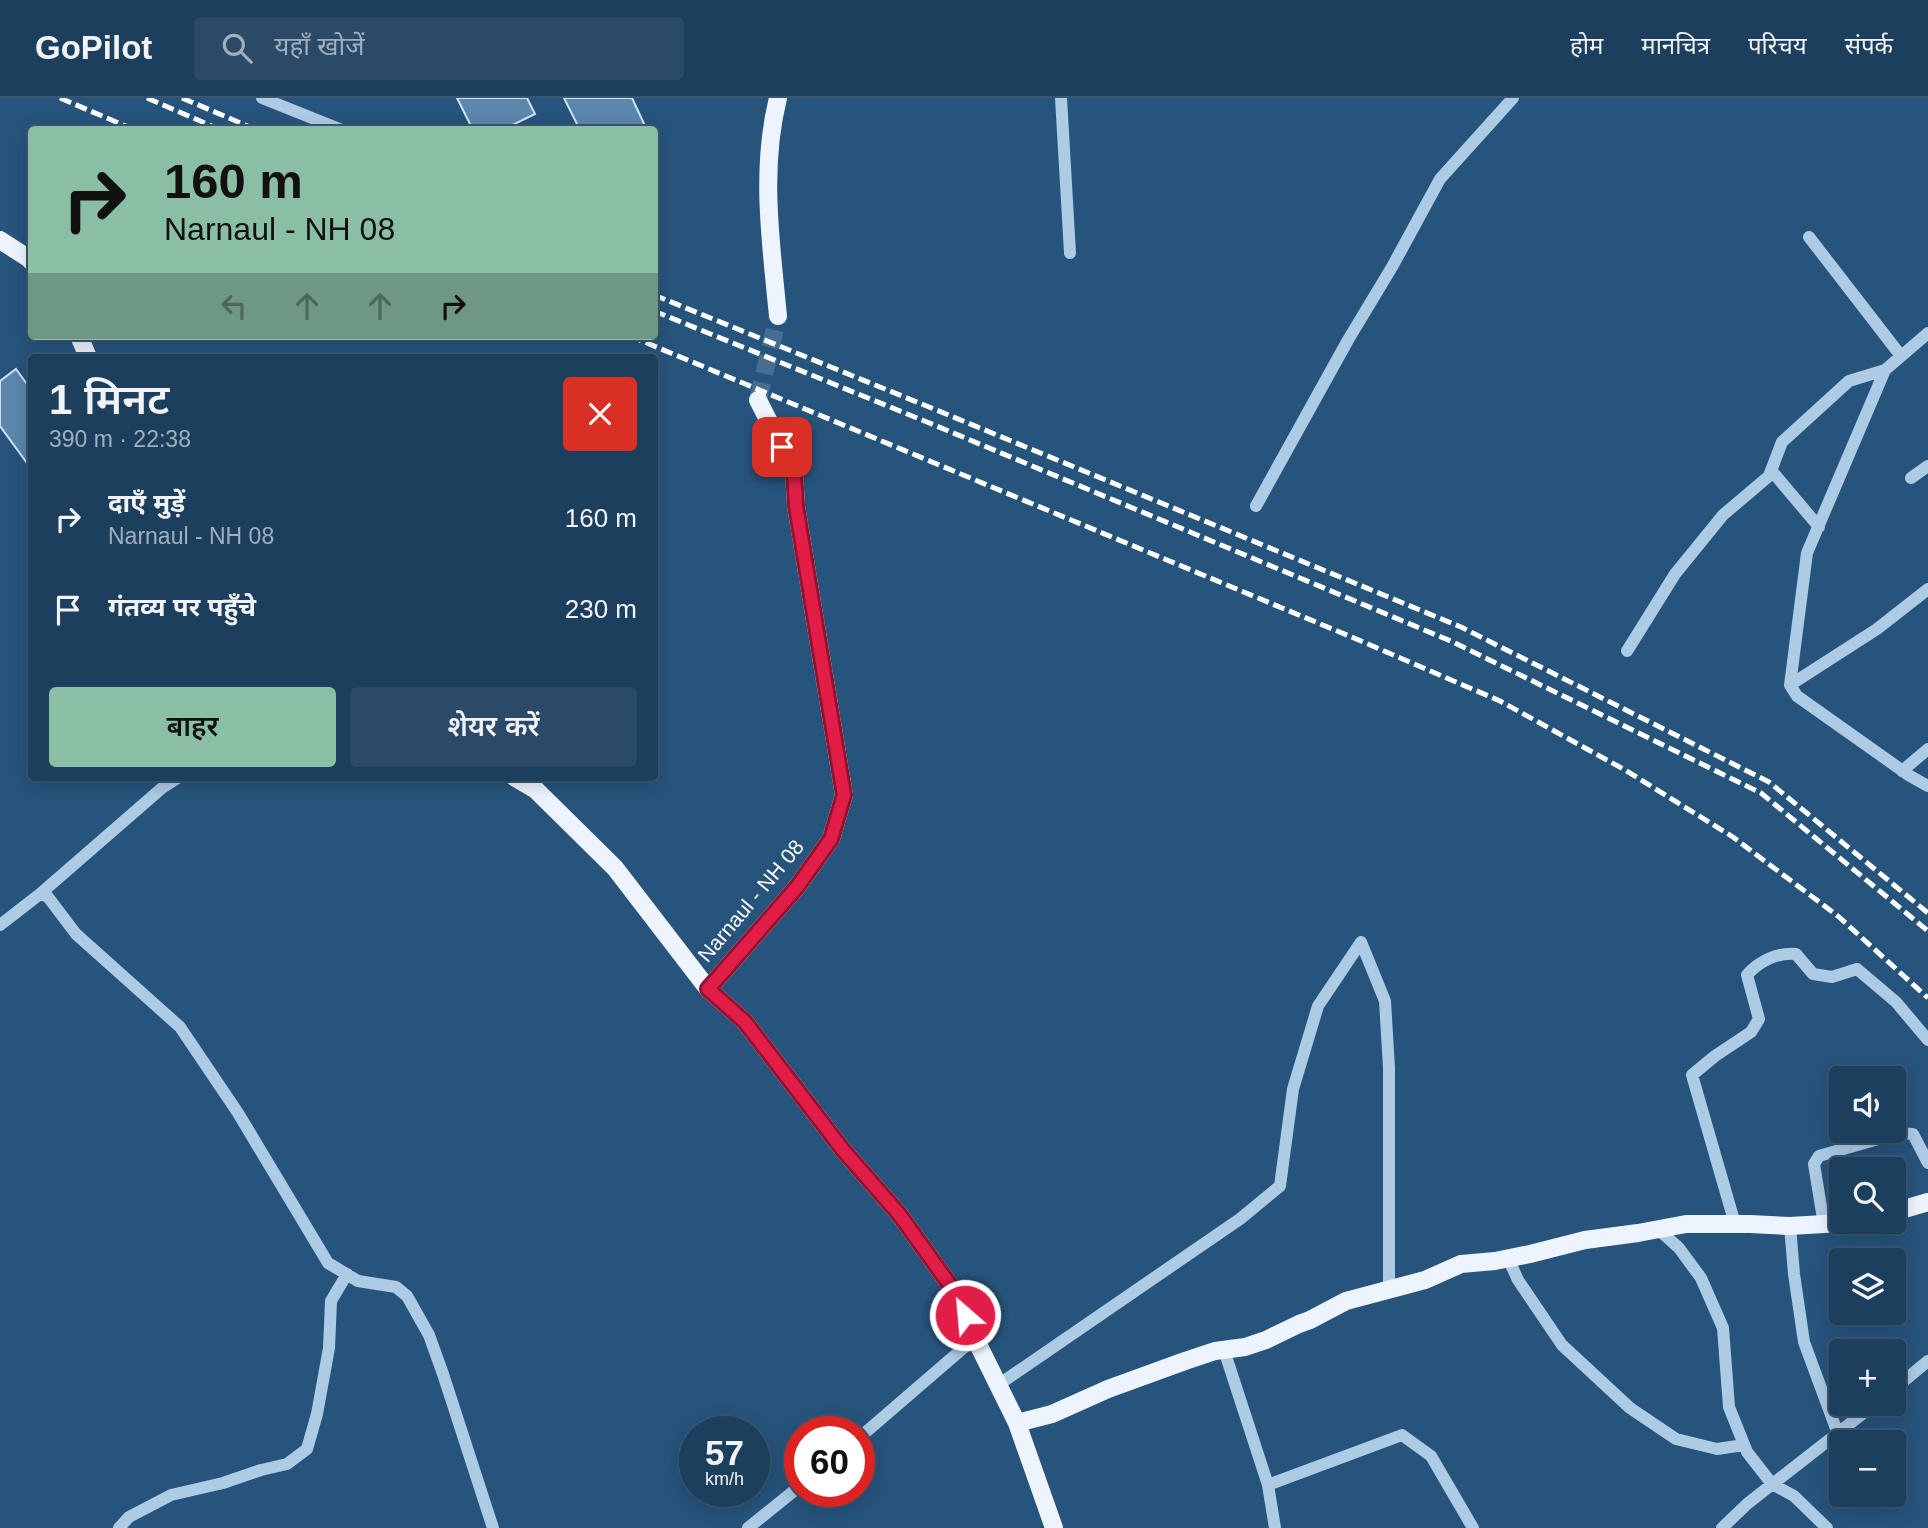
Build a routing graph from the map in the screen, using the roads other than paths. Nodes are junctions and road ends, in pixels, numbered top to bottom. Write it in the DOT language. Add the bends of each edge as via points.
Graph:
graph roads {
  1 [pos="262,98"];
  2 [pos="778,98"];
  3 [pos="1061,98"];
  4 [pos="1513,98"];
  5 [pos="332,126"];
  6 [pos="1809,236"];
  7 [pos="0,240"];
  8 [pos="1070,253"];
  9 [pos="28,255"];
  10 [pos="778,316"];
  11 [pos="1928,333"];
  12 [pos="1901,356"];
  13 [pos="1885,370"];
  14 [pos="758,400"];
  15 [pos="1928,466"];
  16 [pos="1771,470"];
  17 [pos="1911,478"];
  18 [pos="1256,506"];
  19 [pos="1819,527"];
  20 [pos="1928,589"];
  21 [pos="1627,651"];
  22 [pos="1790,685"];
  23 [pos="1928,749"];
  24 [pos="1902,771"];
  25 [pos="173,781"];
  26 [pos="521,781"];
  27 [pos="1928,786"];
  28 [pos="40,894"];
  29 [pos="0,925"];
  30 [pos="708,989"];
  31 [pos="1928,1040"];
  32 [pos="1928,1163"];
  33 [pos="1928,1203"];
  34 [pos="1906,1209"];
  35 [pos="1735,1224"];
  36 [pos="1824,1225"];
  37 [pos="1829,1225"];
  38 [pos="1790,1226"];
  39 [pos="1658,1229"];
  40 [pos="1508,1258"];
  41 [pos="347,1274"];
  42 [pos="1389,1290"];
  43 [pos="975,1338"];
  44 [pos="1224,1350"];
  45 [pos="1928,1361"];
  46 [pos="1906,1379"];
  47 [pos="998,1385"];
  48 [pos="1860,1416"];
  49 [pos="1017,1423"];
  50 [pos="875,1424"];
  51 [pos="1837,1430"];
  52 [pos="1843,1430"];
  53 [pos="1829,1441"];
  54 [pos="1744,1445"];
  55 [pos="1772,1484"];
  56 [pos="1268,1485"];
  57 [pos="784,1499"];
  58 [pos="119,1528"];
  59 [pos="493,1528"];
  60 [pos="748,1528"];
  61 [pos="1054,1528"];
  62 [pos="1275,1528"];
  63 [pos="1473,1528"];
  64 [pos="1722,1528"];
  65 [pos="1827,1528"];
  1 -- 5 [label="street"];
  2 -- 10 [label="main road" via="767,193"];
  3 -- 8 [label="street"];
  4 -- 18 [label="street" via="1440,179"];
  6 -- 12 [label="street"];
  7 -- 9 [label="main road"];
  11 -- 12 [label="street"];
  12 -- 13 [label="street"];
  13 -- 16 [label="street" via="1849,381 1782,442"];
  13 -- 19 [label="street"];
  14 -- 30 [label="main road, Narnaul - NH 08" via="794,471 844,795 831,839 797,887"];
  15 -- 17 [label="street"];
  16 -- 19 [label="street"];
  16 -- 21 [label="street" via="1723,515 1675,574"];
  19 -- 22 [label="street" via="1807,553"];
  20 -- 22 [label="street" via="1877,629"];
  22 -- 24 [label="street" via="1797,696"];
  23 -- 24 [label="street"];
  24 -- 27 [label="street"];
  25 -- 28 [label="street"];
  26 -- 30 [label="main road, Narnaul - NH 08" via="536,790 615,868"];
  28 -- 29 [label="street"];
  28 -- 41 [label="street" via="48,897 76,934 180,1027 238,1113 328,1264"];
  30 -- 43 [label="main road" via="745,1022 843,1150 899,1214 955,1292"];
  31 -- 35 [label="street" via="1896,1002 1857,970 1832,976 1813,974 1796,954 1785,953 1756,965 1747,975 1759,1019 1751,1032 1692,1075"];
  32 -- 36 [label="street" via="1913,1134 1899,1133 1819,1156 1814,1164"];
  33 -- 34 [label="main road"];
  35 -- 38 [label="main road"];
  35 -- 39 [label="main road"];
  36 -- 37 [label="main road"];
  36 -- 38 [label="main road"];
  38 -- 51 [label="street" via="1804,1342"];
  39 -- 40 [label="main road"];
  39 -- 54 [label="street" via="1701,1278 1723,1328 1728,1407"];
  40 -- 42 [label="main road" via="1461,1264"];
  40 -- 54 [label="street" via="1562,1345 1630,1408 1676,1440 1717,1450"];
  41 -- 58 [label="street" via="331,1301 329,1348 307,1449 287,1464 171,1495 129,1517"];
  41 -- 59 [label="street" via="358,1281 396,1287 407,1296 429,1335"];
  42 -- 44 [label="main road" via="1346,1301 1266,1340"];
  42 -- 47 [label="street" via="1385,1001 1361,942 1318,1006 1293,1089 1280,1186 1240,1219"];
  43 -- 47 [label="main road"];
  43 -- 50 [label="street"];
  44 -- 49 [label="main road"];
  44 -- 56 [label="street"];
  45 -- 46 [label="street"];
  47 -- 49 [label="main road"];
  48 -- 52 [label="street"];
  49 -- 61 [label="main road"];
  53 -- 55 [label="street"];
  54 -- 55 [label="street"];
  55 -- 64 [label="street"];
  55 -- 65 [label="street" via="1794,1496"];
  56 -- 62 [label="street"];
  56 -- 63 [label="street" via="1402,1436 1431,1456"];
  57 -- 60 [label="street"];
}
